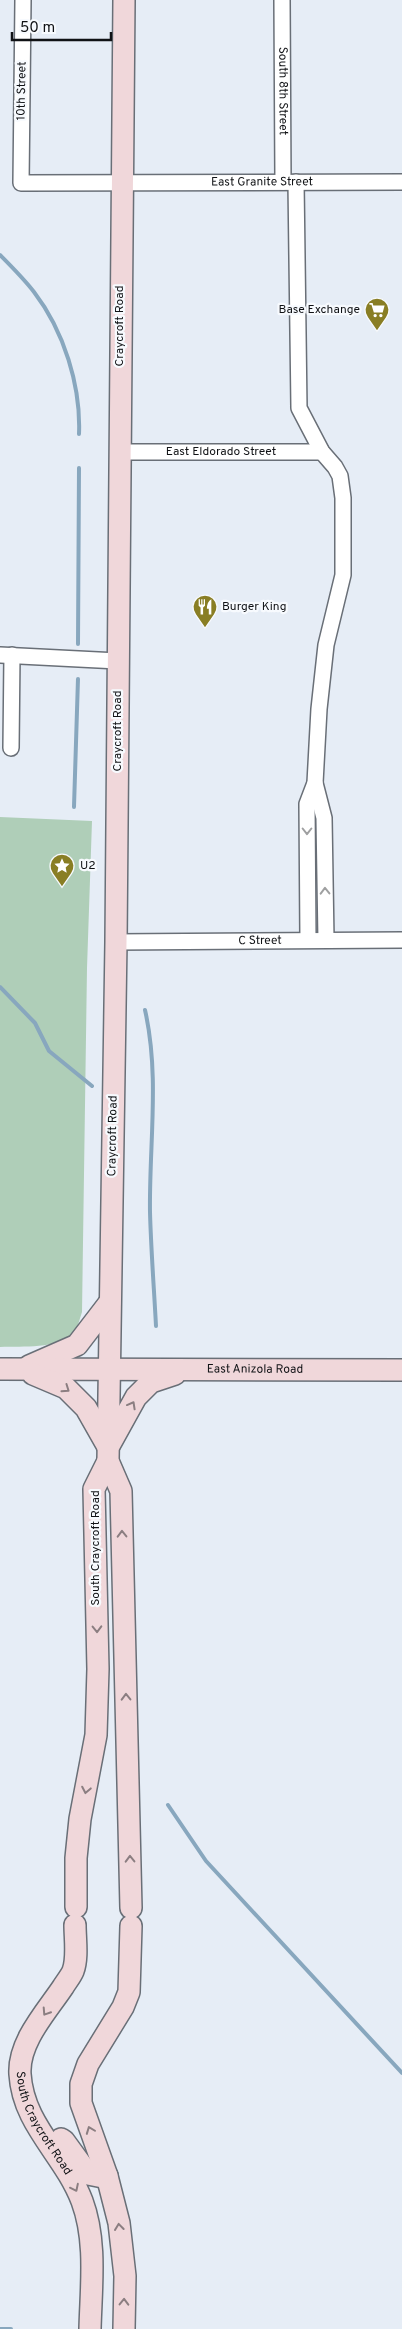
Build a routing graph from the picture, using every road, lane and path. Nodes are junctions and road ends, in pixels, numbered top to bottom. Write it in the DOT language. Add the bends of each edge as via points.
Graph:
graph roads {
  1 [pos="23,0"];
  2 [pos="124,0"];
  3 [pos="282,0"];
  4 [pos="289,182"];
  5 [pos="402,182"];
  6 [pos="21,183"];
  7 [pos="121,184"];
  8 [pos="120,452"];
  9 [pos="322,452"];
  10 [pos="6,655"];
  11 [pos="118,661"];
  12 [pos="11,748"];
  13 [pos="314,783"];
  14 [pos="308,940"];
  15 [pos="326,940"];
  16 [pos="402,940"];
  17 [pos="116,942"];
  18 [pos="110,1302"];
  19 [pos="22,1369"];
  20 [pos="0,1370"];
  21 [pos="109,1370"];
  22 [pos="189,1370"];
  23 [pos="402,1370"];
  24 [pos="108,1454"];
  25 [pos="37,2127"];
  26 [pos="107,2176"];
  27 [pos="90,2329"];
  28 [pos="124,2329"];
  1 -- 6 [label="street, 10th Street"];
  2 -- 7 [label="street, Craycroft Road"];
  3 -- 4 [label="street, South 8th Street"];
  4 -- 5 [label="street, East Granite Street"];
  4 -- 7 [label="street, East Granite Street"];
  4 -- 9 [label="street, South 8th Street" via="299,408"];
  6 -- 7 [label="street, East Granite Street"];
  7 -- 8 [label="street, Craycroft Road"];
  8 -- 9 [label="street, East Eldorado Street"];
  8 -- 11 [label="street, Craycroft Road"];
  9 -- 13 [label="street, South 8th Street" via="335,467 342,488 343,564 323,666"];
  10 -- 11 [label="street"];
  10 -- 12 [label="street"];
  11 -- 17 [label="street, Craycroft Road"];
  13 -- 14 [label="street, one-way" via="307,804"];
  15 -- 13 [label="street, one-way" via="324,818"];
  14 -- 15 [label="street, C Street"];
  14 -- 17 [label="street, C Street"];
  15 -- 16 [label="street, C Street"];
  17 -- 18 [label="street, Craycroft Road"];
  18 -- 19 [label="street" via="77,1345"];
  18 -- 21 [label="street, Craycroft Road"];
  19 -- 20 [label="street, East Anizola Road"];
  19 -- 21 [label="street, East Anizola Road"];
  19 -- 24 [label="street, one-way" via="66,1388 86,1408"];
  21 -- 22 [label="street, East Anizola Road"];
  21 -- 24 [label="street, Craycroft Road"];
  22 -- 23 [label="street, East Anizola Road"];
  24 -- 22 [label="street, one-way" via="140,1393 151,1382"];
  24 -- 25 [label="street, South Craycroft Road, one-way" via="94,1489 98,1669 96,1735 76,1858 73,1971 31,2035 20,2070 27,2110"];
  26 -- 24 [label="street, South Craycroft Road, one-way" via="81,2103 88,2064 123,2007 129,1992 131,1970 121,1491"];
  25 -- 26 [label="street" via="64,2141 88,2174"];
  25 -- 27 [label="street, South Craycroft Road, one-way" via="65,2165 82,2202 89,2228"];
  28 -- 26 [label="street, South Craycroft Road, one-way" via="125,2276 119,2223"];
}
